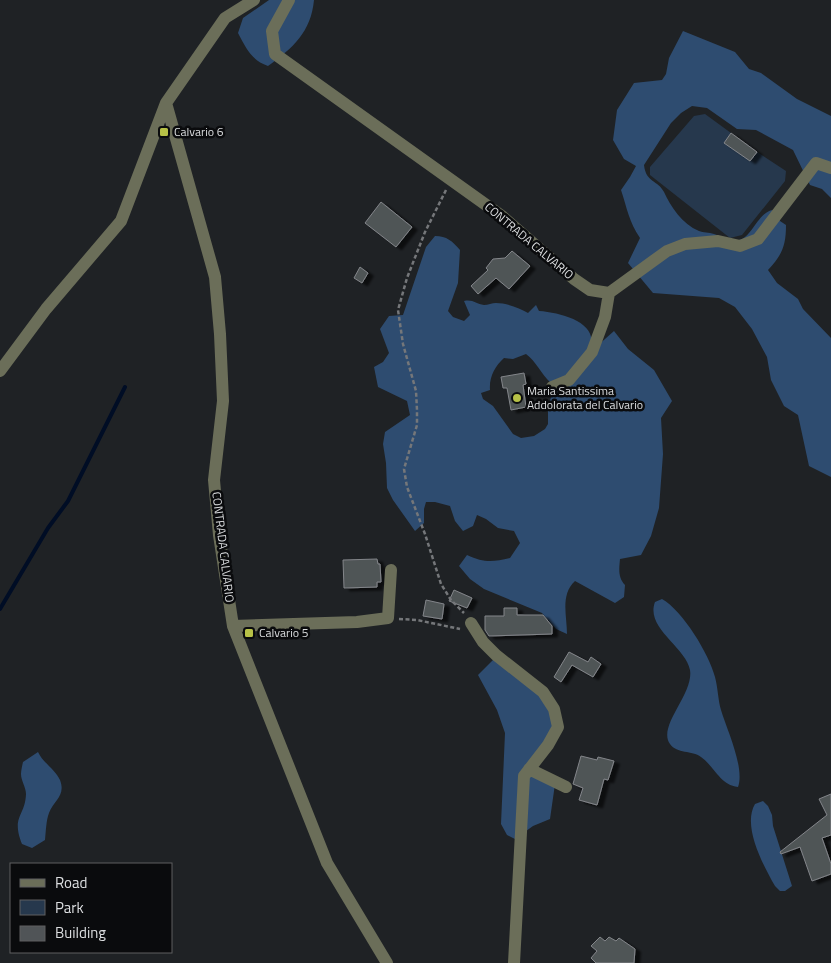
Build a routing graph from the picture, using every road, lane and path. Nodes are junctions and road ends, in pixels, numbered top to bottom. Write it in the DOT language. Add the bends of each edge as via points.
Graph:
graph roads {
  1 [pos="254,0"];
  2 [pos="289,0"];
  3 [pos="166,104"];
  4 [pos="831,168"];
  5 [pos="450,179"];
  6 [pos="609,293"];
  7 [pos="0,371"];
  8 [pos="552,387"];
  9 [pos="391,570"];
  10 [pos="388,618"];
  11 [pos="471,623"];
  12 [pos="233,626"];
  13 [pos="528,769"];
  14 [pos="566,787"];
  15 [pos="387,963"];
  16 [pos="514,963"];
  1 -- 3 [label="street" via="225,18"];
  2 -- 5 [label="street, CONTRADA CALVARIO" via="272,31 276,54"];
  3 -- 7 [label="street" via="121,221"];
  3 -- 12 [label="street, CONTRADA CALVARIO" via="215,276 222,400 214,480"];
  4 -- 6 [label="street" via="816,163 758,239 740,246 718,241 685,244 667,251"];
  5 -- 6 [label="street, CONTRADA CALVARIO" via="502,217 590,290"];
  5 -- 11 [label="path" via="425,232 398,310 403,344 416,390 417,410 417,425 404,469 407,487 441,584"];
  6 -- 8 [label="street" via="605,317 592,352 569,380"];
  9 -- 10 [label="street"];
  10 -- 11 [label="path" via="461,629"];
  10 -- 12 [label="street"];
  11 -- 13 [label="street" via="483,642 543,692 554,709 558,727"];
  12 -- 15 [label="street, CONTRADA CALVARIO" via="327,863"];
  13 -- 14 [label="street"];
  13 -- 16 [label="street" via="524,776"];
}
